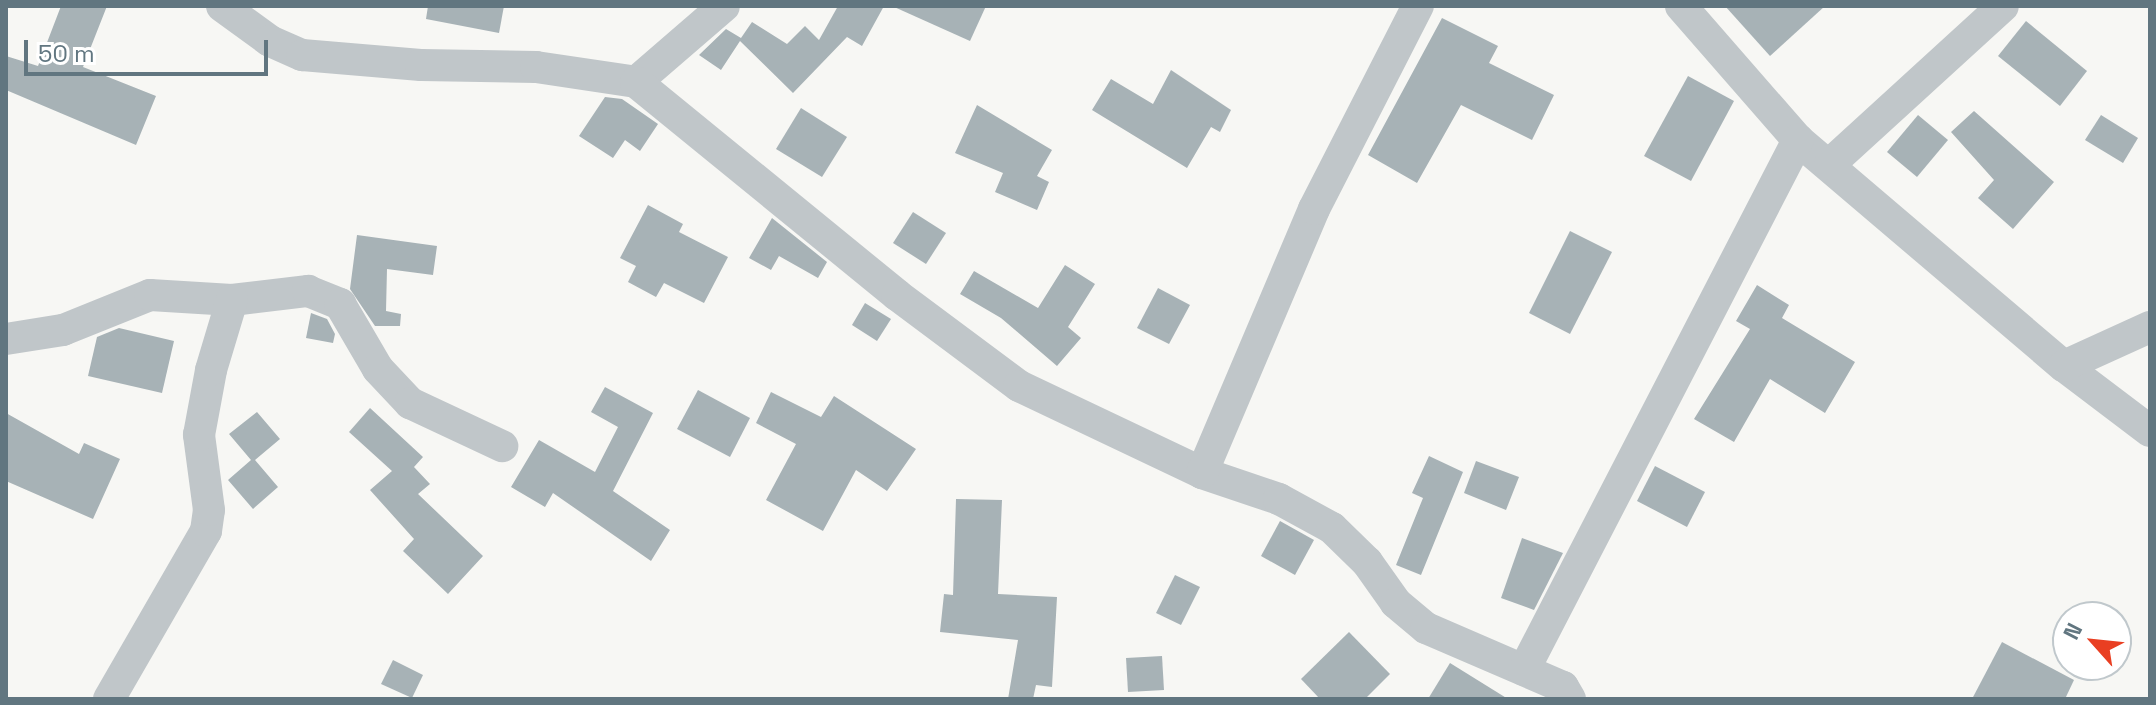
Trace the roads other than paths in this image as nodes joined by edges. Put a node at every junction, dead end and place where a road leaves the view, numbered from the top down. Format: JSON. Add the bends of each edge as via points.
{"nodes":[{"id":1,"x":222,"y":6,"type":"edge"},
{"id":2,"x":724,"y":6,"type":"edge"},
{"id":3,"x":1418,"y":6,"type":"edge"},
{"id":4,"x":1681,"y":6,"type":"edge"},
{"id":5,"x":2003,"y":6,"type":"edge"},
{"id":6,"x":636,"y":82,"type":"junction"},
{"id":7,"x":1798,"y":140,"type":"junction"},
{"id":8,"x":1830,"y":164,"type":"junction"},
{"id":9,"x":232,"y":300,"type":"junction"},
{"id":10,"x":2150,"y":327,"type":"edge"},
{"id":11,"x":6,"y":339,"type":"edge"},
{"id":12,"x":2064,"y":366,"type":"junction"},
{"id":13,"x":2150,"y":431,"type":"edge"},
{"id":14,"x":502,"y":446,"type":"dead end"},
{"id":15,"x":1202,"y":473,"type":"junction"},
{"id":16,"x":1524,"y":670,"type":"junction"},
{"id":17,"x":109,"y":699,"type":"edge"},
{"id":18,"x":1570,"y":699,"type":"edge"}],
"edges":[{"from":1,"to":6,"type":"street","via":[[270,41],[302,55],[536,67]]},
{"from":2,"to":6,"type":"street"},
{"from":3,"to":15,"type":"street","via":[[1314,209]]},
{"from":4,"to":7,"type":"street"},
{"from":5,"to":8,"type":"street"},
{"from":6,"to":15,"type":"street","via":[[897,295],[1019,386]]},
{"from":7,"to":8,"type":"street"},
{"from":7,"to":16,"type":"street"},
{"from":8,"to":12,"type":"street"},
{"from":9,"to":11,"type":"street","via":[[150,295],[63,330]]},
{"from":9,"to":14,"type":"street","via":[[308,291],[340,304],[394,389],[410,403]]},
{"from":9,"to":17,"type":"street","via":[[199,435],[209,510],[206,531]]},
{"from":10,"to":12,"type":"street"},
{"from":12,"to":13,"type":"street"},
{"from":15,"to":16,"type":"street","via":[[1279,499],[1332,528],[1367,562],[1396,603],[1426,628]]},
{"from":16,"to":18,"type":"street","via":[[1563,687]]}]}
